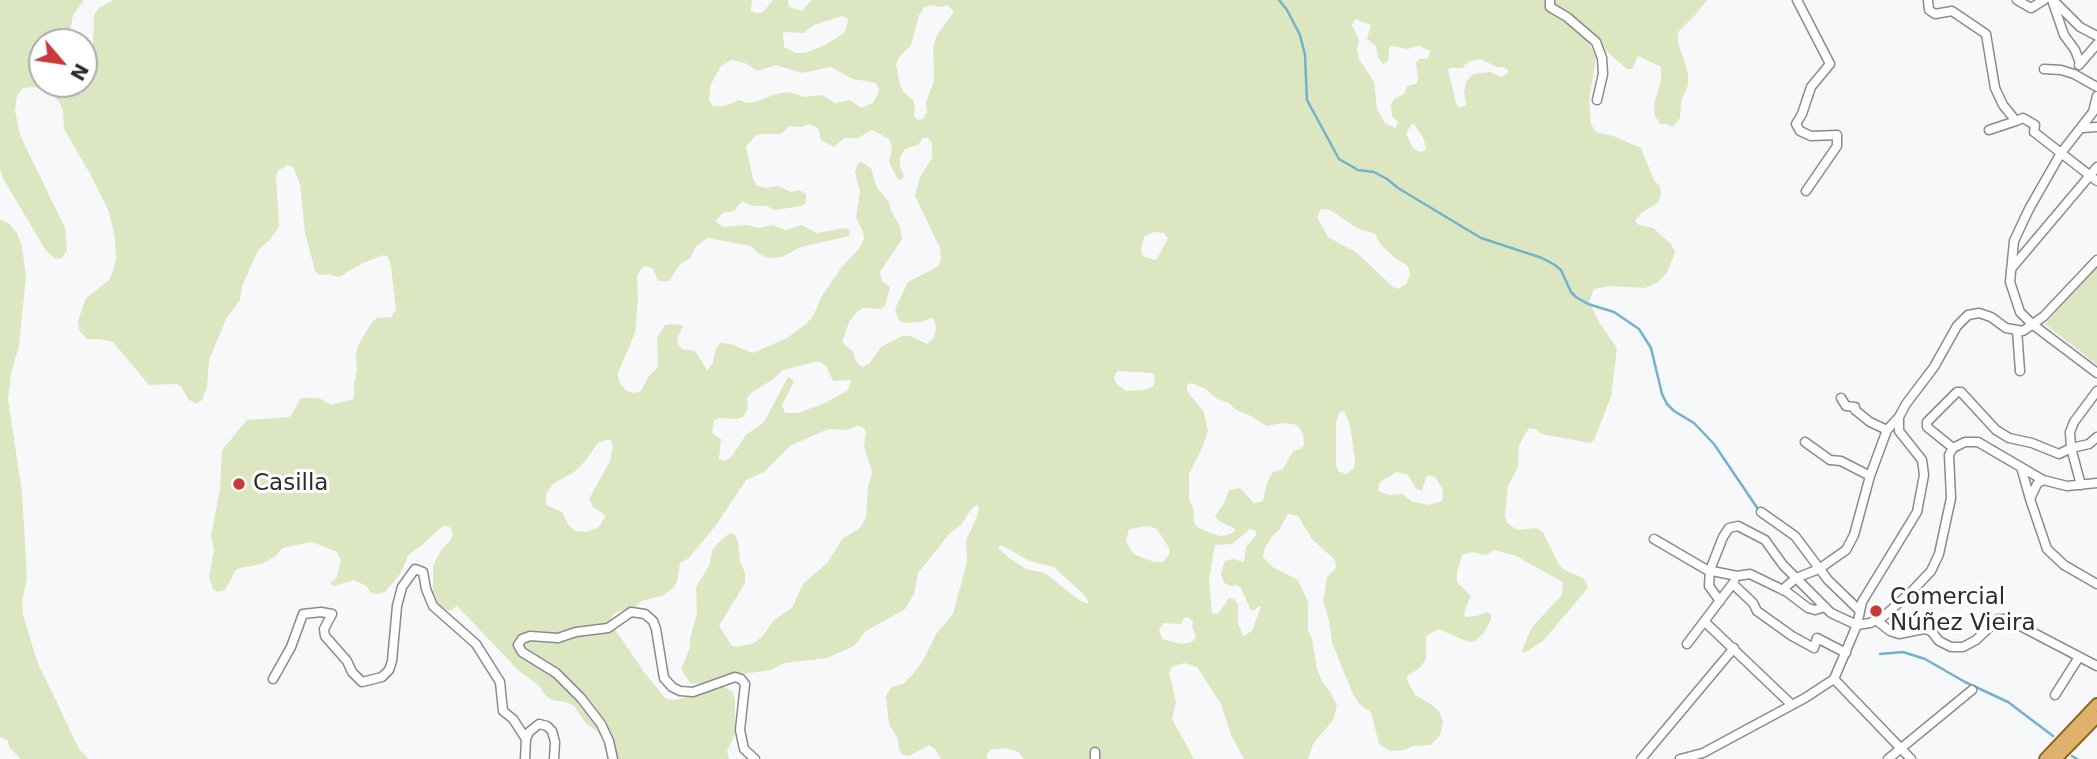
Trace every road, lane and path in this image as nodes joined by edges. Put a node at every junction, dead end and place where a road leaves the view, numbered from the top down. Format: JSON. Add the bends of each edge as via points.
{"nodes":[{"id":1,"x":1550,"y":0,"type":"edge"},
{"id":2,"x":1797,"y":0,"type":"edge"},
{"id":3,"x":1928,"y":0,"type":"edge"},
{"id":4,"x":2017,"y":0,"type":"edge"},
{"id":5,"x":2044,"y":0,"type":"edge"},
{"id":6,"x":2052,"y":0,"type":"edge"},
{"id":7,"x":2097,"y":36,"type":"edge"},
{"id":8,"x":2097,"y":44,"type":"edge"},
{"id":9,"x":2080,"y":63,"type":"junction"},
{"id":10,"x":2044,"y":69,"type":"dead end"},
{"id":11,"x":2074,"y":74,"type":"junction"},
{"id":12,"x":2097,"y":87,"type":"edge"},
{"id":13,"x":2097,"y":96,"type":"edge"},
{"id":14,"x":1597,"y":100,"type":"dead end"},
{"id":15,"x":2016,"y":121,"type":"junction"},
{"id":16,"x":2097,"y":127,"type":"edge"},
{"id":17,"x":2082,"y":128,"type":"junction"},
{"id":18,"x":1989,"y":130,"type":"dead end"},
{"id":19,"x":2061,"y":153,"type":"junction"},
{"id":20,"x":2097,"y":167,"type":"edge"},
{"id":21,"x":2094,"y":179,"type":"edge"},
{"id":22,"x":1806,"y":191,"type":"dead end"},
{"id":23,"x":2097,"y":260,"type":"edge"},
{"id":24,"x":2011,"y":269,"type":"junction"},
{"id":25,"x":2032,"y":324,"type":"junction"},
{"id":26,"x":2017,"y":330,"type":"junction"},
{"id":27,"x":2020,"y":371,"type":"dead end"},
{"id":28,"x":2097,"y":373,"type":"edge"},
{"id":29,"x":2097,"y":391,"type":"edge"},
{"id":30,"x":1841,"y":398,"type":"dead end"},
{"id":31,"x":1899,"y":417,"type":"junction"},
{"id":32,"x":1887,"y":430,"type":"junction"},
{"id":33,"x":2097,"y":437,"type":"edge"},
{"id":34,"x":1805,"y":442,"type":"dead end"},
{"id":35,"x":1953,"y":448,"type":"junction"},
{"id":36,"x":2071,"y":448,"type":"junction"},
{"id":37,"x":2021,"y":467,"type":"junction"},
{"id":38,"x":1870,"y":476,"type":"junction"},
{"id":39,"x":2043,"y":480,"type":"junction"},
{"id":40,"x":2097,"y":483,"type":"edge"},
{"id":41,"x":2081,"y":485,"type":"junction"},
{"id":42,"x":2030,"y":499,"type":"junction"},
{"id":43,"x":1761,"y":512,"type":"dead end"},
{"id":44,"x":1654,"y":539,"type":"dead end"},
{"id":45,"x":1819,"y":569,"type":"junction"},
{"id":46,"x":1710,"y":570,"type":"junction"},
{"id":47,"x":1796,"y":578,"type":"junction"},
{"id":48,"x":1735,"y":580,"type":"junction"},
{"id":49,"x":2097,"y":584,"type":"edge"},
{"id":50,"x":1782,"y":590,"type":"junction"},
{"id":51,"x":1720,"y":601,"type":"junction"},
{"id":52,"x":1825,"y":607,"type":"junction"},
{"id":53,"x":1859,"y":610,"type":"junction"},
{"id":54,"x":1876,"y":620,"type":"junction"},
{"id":55,"x":1704,"y":622,"type":"junction"},
{"id":56,"x":1857,"y":625,"type":"junction"},
{"id":57,"x":1687,"y":644,"type":"dead end"},
{"id":58,"x":1734,"y":648,"type":"junction"},
{"id":59,"x":1846,"y":653,"type":"junction"},
{"id":60,"x":2079,"y":657,"type":"junction"},
{"id":61,"x":2097,"y":666,"type":"edge"},
{"id":62,"x":273,"y":679,"type":"dead end"},
{"id":63,"x":1834,"y":679,"type":"junction"},
{"id":64,"x":1972,"y":691,"type":"dead end"},
{"id":65,"x":2054,"y":695,"type":"dead end"},
{"id":66,"x":1792,"y":705,"type":"junction"},
{"id":67,"x":2097,"y":705,"type":"edge"},
{"id":68,"x":2097,"y":717,"type":"edge"},
{"id":69,"x":526,"y":739,"type":"junction"},
{"id":70,"x":1901,"y":748,"type":"junction"},
{"id":71,"x":525,"y":759,"type":"edge"},
{"id":72,"x":554,"y":759,"type":"edge"},
{"id":73,"x":613,"y":759,"type":"edge"},
{"id":74,"x":755,"y":759,"type":"edge"},
{"id":75,"x":1641,"y":759,"type":"edge"},
{"id":76,"x":1680,"y":759,"type":"edge"},
{"id":77,"x":1888,"y":759,"type":"edge"},
{"id":78,"x":1911,"y":759,"type":"edge"},
{"id":79,"x":2045,"y":759,"type":"edge"},
{"id":80,"x":2056,"y":759,"type":"edge"}],
"edges":[{"from":1,"to":14,"type":"street","via":[[1550,7],[1596,42],[1603,74]]},
{"from":2,"to":22,"type":"street","via":[[1830,64],[1811,87],[1796,124],[1811,136],[1837,135],[1837,146]]},
{"from":3,"to":15,"type":"street","via":[[1928,10],[1935,14],[1952,11],[1986,34],[1995,88]]},
{"from":4,"to":5,"type":"street","via":[[2031,8]]},
{"from":6,"to":7,"type":"street","via":[[2080,27]]},
{"from":6,"to":9,"type":"street"},
{"from":8,"to":9,"type":"street"},
{"from":9,"to":11,"type":"street"},
{"from":10,"to":11,"type":"street"},
{"from":11,"to":12,"type":"street"},
{"from":13,"to":17,"type":"street"},
{"from":15,"to":18,"type":"street"},
{"from":15,"to":19,"type":"street","via":[[2023,118],[2035,125],[2034,132]]},
{"from":16,"to":17,"type":"street"},
{"from":17,"to":19,"type":"street"},
{"from":19,"to":21,"type":"street"},
{"from":19,"to":24,"type":"street","via":[[2014,241]]},
{"from":20,"to":21,"type":"street"},
{"from":21,"to":24,"type":"street"},
{"from":23,"to":25,"type":"street"},
{"from":24,"to":25,"type":"street","via":[[2010,282],[2020,312]]},
{"from":25,"to":26,"type":"street"},
{"from":25,"to":28,"type":"street"},
{"from":26,"to":27,"type":"street"},
{"from":26,"to":31,"type":"street","via":[[1979,313],[1968,315],[1956,326]]},
{"from":29,"to":36,"type":"street","via":[[2074,422]]},
{"from":30,"to":32,"type":"street"},
{"from":31,"to":32,"type":"street"},
{"from":31,"to":53,"type":"street","via":[[1899,431],[1922,460],[1917,512]]},
{"from":32,"to":38,"type":"street"},
{"from":33,"to":36,"type":"street"},
{"from":34,"to":38,"type":"street","via":[[1830,460]]},
{"from":35,"to":36,"type":"street","via":[[1930,431],[1927,422],[1961,392],[2009,438],[2059,454]]},
{"from":35,"to":37,"type":"street","via":[[1965,442],[1978,443]]},
{"from":35,"to":54,"type":"street","via":[[1949,455],[1951,498],[1931,571]]},
{"from":36,"to":41,"type":"street"},
{"from":37,"to":39,"type":"street"},
{"from":37,"to":42,"type":"street"},
{"from":38,"to":45,"type":"street","via":[[1846,550]]},
{"from":39,"to":41,"type":"street"},
{"from":39,"to":42,"type":"street"},
{"from":40,"to":41,"type":"street"},
{"from":42,"to":49,"type":"street","via":[[2047,549]]},
{"from":43,"to":45,"type":"street","via":[[1795,536]]},
{"from":44,"to":46,"type":"street"},
{"from":45,"to":47,"type":"street"},
{"from":45,"to":53,"type":"street"},
{"from":46,"to":47,"type":"street","via":[[1723,537],[1729,528],[1738,526],[1765,540]]},
{"from":46,"to":48,"type":"street"},
{"from":46,"to":51,"type":"street","via":[[1709,586]]},
{"from":47,"to":50,"type":"street"},
{"from":47,"to":52,"type":"street"},
{"from":48,"to":50,"type":"street","via":[[1750,574]]},
{"from":48,"to":51,"type":"street"},
{"from":48,"to":59,"type":"street","via":[[1757,611],[1792,636],[1814,648],[1817,638]]},
{"from":50,"to":52,"type":"street","via":[[1808,608]]},
{"from":51,"to":55,"type":"street"},
{"from":52,"to":56,"type":"street"},
{"from":53,"to":56,"type":"street"},
{"from":54,"to":56,"type":"street"},
{"from":54,"to":60,"type":"street","via":[[1899,634],[1924,629],[1939,642],[1963,647],[1997,619],[2007,619]]},
{"from":55,"to":57,"type":"street"},
{"from":55,"to":58,"type":"street"},
{"from":56,"to":59,"type":"street"},
{"from":58,"to":66,"type":"street"},
{"from":58,"to":75,"type":"street"},
{"from":59,"to":63,"type":"street"},
{"from":60,"to":61,"type":"street"},
{"from":60,"to":65,"type":"street"},
{"from":62,"to":69,"type":"street","via":[[303,614],[321,612],[332,614],[325,636],[352,672],[362,682],[382,677],[393,661],[402,587],[415,569],[423,572],[433,606],[476,643],[500,682],[503,711]]},
{"from":63,"to":66,"type":"street"},
{"from":63,"to":70,"type":"street"},
{"from":64,"to":70,"type":"street"},
{"from":66,"to":76,"type":"street","via":[[1703,753]]},
{"from":67,"to":79,"type":"main road"},
{"from":68,"to":80,"type":"main road"},
{"from":69,"to":71,"type":"street"},
{"from":69,"to":72,"type":"street","via":[[539,723],[547,726],[555,742]]},
{"from":70,"to":77,"type":"street"},
{"from":70,"to":78,"type":"street"},
{"from":73,"to":74,"type":"street","via":[[601,724],[556,673],[522,652],[518,645],[522,639],[558,638],[608,628],[631,612],[645,614],[656,629],[664,678],[672,687],[693,692],[735,677],[745,684],[740,730],[744,749]]}]}
